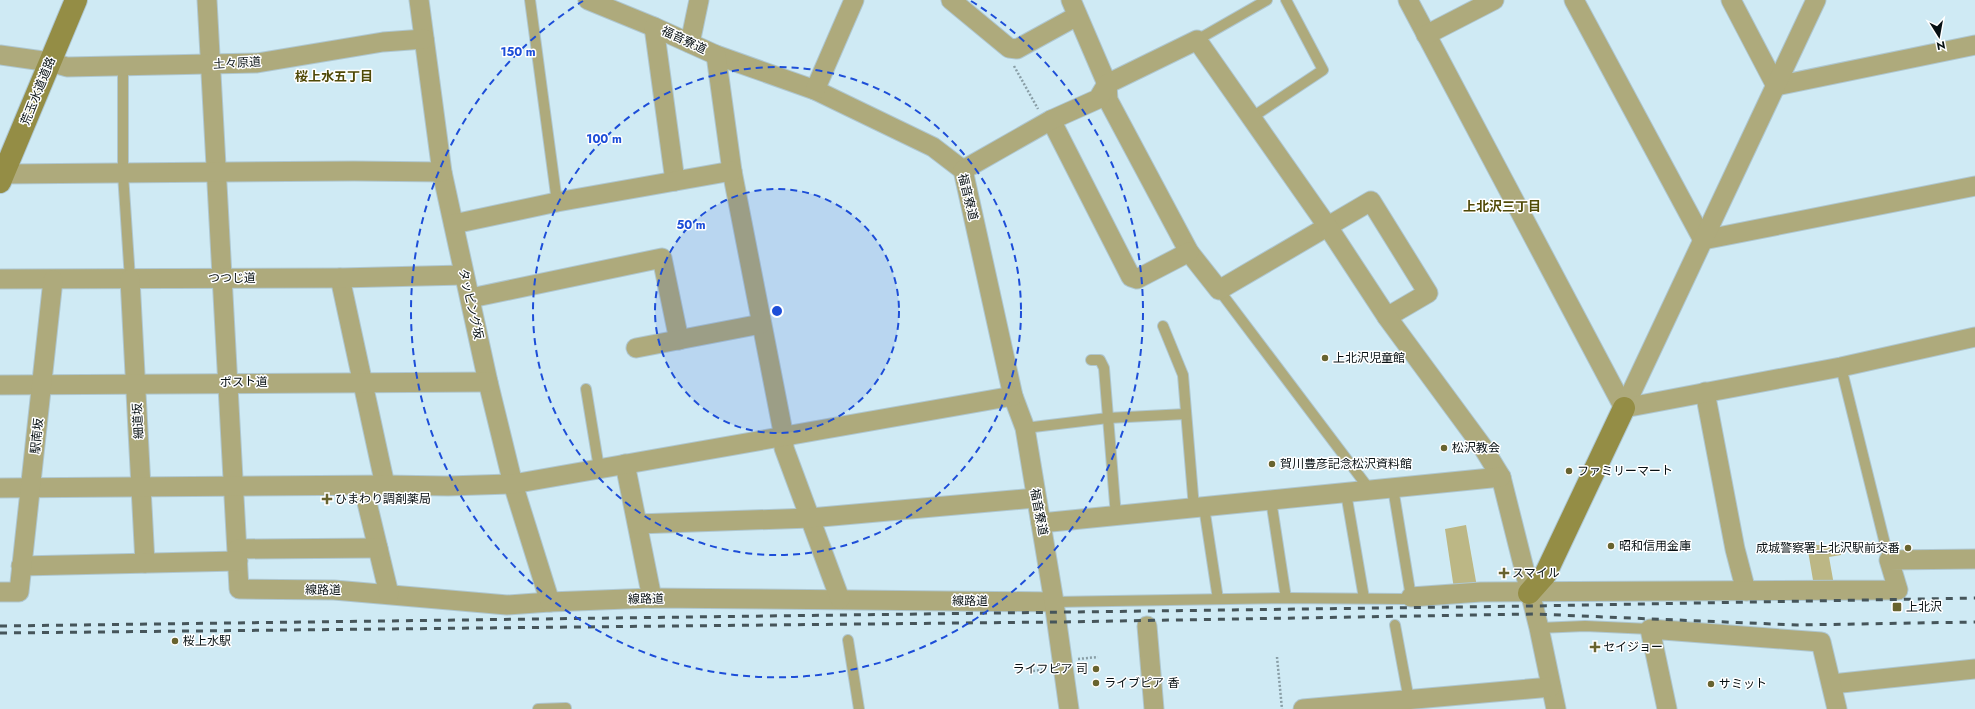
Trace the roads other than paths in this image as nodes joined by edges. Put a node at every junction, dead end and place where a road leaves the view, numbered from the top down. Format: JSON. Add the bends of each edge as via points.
{"nodes":[{"id":1,"x":76,"y":0,"type":"edge"},
{"id":2,"x":207,"y":0,"type":"edge"},
{"id":3,"x":419,"y":0,"type":"edge"},
{"id":4,"x":530,"y":0,"type":"edge"},
{"id":5,"x":588,"y":0,"type":"edge"},
{"id":6,"x":699,"y":0,"type":"edge"},
{"id":7,"x":854,"y":0,"type":"edge"},
{"id":8,"x":1267,"y":0,"type":"edge"},
{"id":9,"x":1286,"y":0,"type":"edge"},
{"id":10,"x":1408,"y":0,"type":"edge"},
{"id":11,"x":1494,"y":0,"type":"edge"},
{"id":12,"x":1574,"y":0,"type":"edge"},
{"id":13,"x":1731,"y":0,"type":"edge"},
{"id":14,"x":1816,"y":0,"type":"edge"},
{"id":15,"x":958,"y":2,"type":"edge"},
{"id":16,"x":1074,"y":8,"type":"edge"},
{"id":17,"x":654,"y":27,"type":"junction"},
{"id":18,"x":1426,"y":34,"type":"junction"},
{"id":19,"x":424,"y":39,"type":"junction"},
{"id":20,"x":1197,"y":40,"type":"junction"},
{"id":21,"x":690,"y":43,"type":"junction"},
{"id":22,"x":1975,"y":45,"type":"edge"},
{"id":23,"x":0,"y":55,"type":"edge"},
{"id":24,"x":716,"y":55,"type":"junction"},
{"id":25,"x":50,"y":62,"type":"junction"},
{"id":26,"x":210,"y":64,"type":"junction"},
{"id":27,"x":123,"y":65,"type":"junction"},
{"id":28,"x":1107,"y":84,"type":"junction"},
{"id":29,"x":1776,"y":86,"type":"junction"},
{"id":30,"x":814,"y":90,"type":"junction"},
{"id":31,"x":1251,"y":118,"type":"junction"},
{"id":32,"x":1049,"y":122,"type":"junction"},
{"id":33,"x":962,"y":170,"type":"junction"},
{"id":34,"x":732,"y":171,"type":"junction"},
{"id":35,"x":442,"y":172,"type":"junction"},
{"id":36,"x":123,"y":174,"type":"junction"},
{"id":37,"x":216,"y":174,"type":"junction"},
{"id":38,"x":1,"y":177,"type":"edge"},
{"id":39,"x":675,"y":181,"type":"junction"},
{"id":40,"x":1975,"y":186,"type":"edge"},
{"id":41,"x":557,"y":202,"type":"junction"},
{"id":42,"x":454,"y":224,"type":"junction"},
{"id":43,"x":1328,"y":227,"type":"junction"},
{"id":44,"x":1703,"y":240,"type":"junction"},
{"id":45,"x":1189,"y":252,"type":"junction"},
{"id":46,"x":464,"y":275,"type":"junction"},
{"id":47,"x":222,"y":278,"type":"junction"},
{"id":48,"x":340,"y":278,"type":"junction"},
{"id":49,"x":0,"y":279,"type":"edge"},
{"id":50,"x":130,"y":279,"type":"junction"},
{"id":51,"x":53,"y":280,"type":"junction"},
{"id":52,"x":1219,"y":290,"type":"junction"},
{"id":53,"x":471,"y":298,"type":"junction"},
{"id":54,"x":1387,"y":317,"type":"junction"},
{"id":55,"x":761,"y":324,"type":"junction"},
{"id":56,"x":1163,"y":326,"type":"dead end"},
{"id":57,"x":1975,"y":337,"type":"edge"},
{"id":58,"x":679,"y":340,"type":"junction"},
{"id":59,"x":636,"y":348,"type":"dead end"},
{"id":60,"x":1091,"y":360,"type":"dead end"},
{"id":61,"x":1841,"y":367,"type":"junction"},
{"id":62,"x":361,"y":381,"type":"junction"},
{"id":63,"x":228,"y":382,"type":"junction"},
{"id":64,"x":488,"y":382,"type":"junction"},
{"id":65,"x":136,"y":383,"type":"junction"},
{"id":66,"x":0,"y":384,"type":"edge"},
{"id":67,"x":42,"y":385,"type":"junction"},
{"id":68,"x":586,"y":389,"type":"dead end"},
{"id":69,"x":1705,"y":392,"type":"junction"},
{"id":70,"x":1013,"y":396,"type":"junction"},
{"id":71,"x":1624,"y":408,"type":"junction"},
{"id":72,"x":1186,"y":414,"type":"junction"},
{"id":73,"x":1108,"y":418,"type":"junction"},
{"id":74,"x":1025,"y":428,"type":"junction"},
{"id":75,"x":784,"y":437,"type":"junction"},
{"id":76,"x":625,"y":464,"type":"junction"},
{"id":77,"x":599,"y":468,"type":"junction"},
{"id":78,"x":1501,"y":477,"type":"junction"},
{"id":79,"x":513,"y":484,"type":"junction"},
{"id":80,"x":385,"y":485,"type":"junction"},
{"id":81,"x":232,"y":486,"type":"junction"},
{"id":82,"x":363,"y":486,"type":"junction"},
{"id":83,"x":0,"y":488,"type":"edge"},
{"id":84,"x":31,"y":488,"type":"junction"},
{"id":85,"x":142,"y":488,"type":"junction"},
{"id":86,"x":1393,"y":488,"type":"junction"},
{"id":87,"x":1370,"y":490,"type":"junction"},
{"id":88,"x":1346,"y":493,"type":"junction"},
{"id":89,"x":1035,"y":498,"type":"junction"},
{"id":90,"x":1271,"y":500,"type":"junction"},
{"id":91,"x":1199,"y":508,"type":"junction"},
{"id":92,"x":1116,"y":516,"type":"junction"},
{"id":93,"x":810,"y":518,"type":"junction"},
{"id":94,"x":1041,"y":523,"type":"junction"},
{"id":95,"x":638,"y":524,"type":"junction"},
{"id":96,"x":378,"y":548,"type":"junction"},
{"id":97,"x":238,"y":555,"type":"junction"},
{"id":98,"x":1975,"y":559,"type":"edge"},
{"id":99,"x":1890,"y":560,"type":"junction"},
{"id":100,"x":145,"y":563,"type":"junction"},
{"id":101,"x":21,"y":566,"type":"junction"},
{"id":102,"x":1746,"y":591,"type":"junction"},
{"id":103,"x":0,"y":592,"type":"edge"},
{"id":104,"x":1529,"y":593,"type":"junction"},
{"id":105,"x":389,"y":594,"type":"junction"},
{"id":106,"x":1411,"y":597,"type":"junction"},
{"id":107,"x":652,"y":598,"type":"junction"},
{"id":108,"x":1286,"y":598,"type":"junction"},
{"id":109,"x":1364,"y":598,"type":"junction"},
{"id":110,"x":840,"y":599,"type":"junction"},
{"id":111,"x":1218,"y":599,"type":"junction"},
{"id":112,"x":550,"y":602,"type":"junction"},
{"id":113,"x":1054,"y":602,"type":"junction"},
{"id":114,"x":1395,"y":625,"type":"dead end"},
{"id":115,"x":1147,"y":626,"type":"dead end"},
{"id":116,"x":1538,"y":628,"type":"junction"},
{"id":117,"x":1650,"y":629,"type":"junction"},
{"id":118,"x":848,"y":640,"type":"dead end"},
{"id":119,"x":1975,"y":670,"type":"edge"},
{"id":120,"x":1832,"y":684,"type":"junction"},
{"id":121,"x":1551,"y":687,"type":"junction"},
{"id":122,"x":1410,"y":705,"type":"edge"},
{"id":123,"x":566,"y":708,"type":"edge"},
{"id":124,"x":538,"y":709,"type":"edge"},
{"id":125,"x":859,"y":709,"type":"edge"},
{"id":126,"x":1069,"y":709,"type":"edge"},
{"id":127,"x":1154,"y":709,"type":"edge"},
{"id":128,"x":1303,"y":709,"type":"edge"},
{"id":129,"x":1556,"y":709,"type":"edge"},
{"id":130,"x":1667,"y":709,"type":"edge"},
{"id":131,"x":1838,"y":709,"type":"edge"}],
"edges":[{"from":1,"to":25,"type":"street","name":"荒玉水道道路"},
{"from":2,"to":26,"type":"street"},
{"from":3,"to":19,"type":"street","name":"タッピング坂"},
{"from":4,"to":41,"type":"lane"},
{"from":5,"to":17,"type":"street","name":"福音寮道"},
{"from":6,"to":21,"type":"street"},
{"from":7,"to":30,"type":"street"},
{"from":8,"to":20,"type":"lane"},
{"from":9,"to":31,"type":"lane","via":[[1322,70]]},
{"from":10,"to":18,"type":"street"},
{"from":11,"to":18,"type":"street"},
{"from":12,"to":44,"type":"street"},
{"from":13,"to":29,"type":"street"},
{"from":14,"to":29,"type":"street"},
{"from":15,"to":16,"type":"street","via":[[1009,48],[1017,49]]},
{"from":16,"to":28,"type":"street"},
{"from":17,"to":21,"type":"street","name":"福音寮道"},
{"from":17,"to":39,"type":"street"},
{"from":18,"to":71,"type":"street"},
{"from":19,"to":26,"type":"street","name":"土々原道","via":[[383,42],[257,63]]},
{"from":19,"to":35,"type":"street","name":"タッピング坂"},
{"from":20,"to":28,"type":"street"},
{"from":20,"to":31,"type":"street"},
{"from":21,"to":24,"type":"street","name":"福音寮道"},
{"from":22,"to":29,"type":"street"},
{"from":23,"to":25,"type":"street","name":"土々原道"},
{"from":24,"to":30,"type":"street","name":"福音寮道"},
{"from":24,"to":34,"type":"street"},
{"from":25,"to":27,"type":"street","name":"土々原道","via":[[67,67]]},
{"from":25,"to":38,"type":"street","name":"荒玉水道道路"},
{"from":26,"to":27,"type":"street","name":"土々原道"},
{"from":26,"to":37,"type":"street"},
{"from":27,"to":36,"type":"lane"},
{"from":28,"to":32,"type":"street","via":[[1098,99]]},
{"from":28,"to":45,"type":"street","via":[[1108,100]]},
{"from":29,"to":44,"type":"street"},
{"from":30,"to":33,"type":"street","name":"福音寮道","via":[[933,147]]},
{"from":31,"to":43,"type":"street"},
{"from":32,"to":33,"type":"street"},
{"from":32,"to":45,"type":"street","via":[[1131,277],[1137,279]]},
{"from":33,"to":70,"type":"street","name":"福音寮道"},
{"from":34,"to":39,"type":"street"},
{"from":34,"to":55,"type":"street"},
{"from":35,"to":37,"type":"street"},
{"from":35,"to":42,"type":"street","name":"タッピング坂"},
{"from":36,"to":37,"type":"street"},
{"from":36,"to":38,"type":"street"},
{"from":36,"to":50,"type":"lane"},
{"from":37,"to":47,"type":"street"},
{"from":39,"to":41,"type":"street"},
{"from":40,"to":44,"type":"street"},
{"from":41,"to":42,"type":"street"},
{"from":42,"to":46,"type":"street","name":"タッピング坂"},
{"from":43,"to":52,"type":"street"},
{"from":43,"to":54,"type":"street"},
{"from":43,"to":54,"type":"street","via":[[1371,201],[1428,293]]},
{"from":44,"to":71,"type":"street"},
{"from":45,"to":52,"type":"street"},
{"from":46,"to":48,"type":"street","name":"つつじ道"},
{"from":46,"to":53,"type":"street","name":"タッピング坂"},
{"from":47,"to":48,"type":"street","name":"つつじ道"},
{"from":47,"to":50,"type":"street","name":"つつじ道"},
{"from":47,"to":63,"type":"street"},
{"from":48,"to":62,"type":"street"},
{"from":49,"to":51,"type":"street","name":"つつじ道"},
{"from":50,"to":51,"type":"street","name":"つつじ道"},
{"from":50,"to":65,"type":"street","name":"細道坂"},
{"from":51,"to":67,"type":"street","name":"駅南坂"},
{"from":52,"to":87,"type":"lane"},
{"from":53,"to":58,"type":"street","via":[[662,258]]},
{"from":53,"to":64,"type":"street","name":"タッピング坂"},
{"from":54,"to":78,"type":"street","via":[[1482,446]]},
{"from":55,"to":58,"type":"street"},
{"from":55,"to":75,"type":"street"},
{"from":56,"to":72,"type":"lane","via":[[1183,375]]},
{"from":57,"to":61,"type":"street"},
{"from":58,"to":59,"type":"street"},
{"from":60,"to":73,"type":"lane","via":[[1100,360],[1104,368]]},
{"from":61,"to":69,"type":"street"},
{"from":61,"to":99,"type":"lane"},
{"from":62,"to":63,"type":"street","name":"ポスト道"},
{"from":62,"to":64,"type":"street","name":"ポスト道"},
{"from":62,"to":80,"type":"street"},
{"from":63,"to":65,"type":"street","name":"ポスト道"},
{"from":63,"to":81,"type":"street"},
{"from":64,"to":79,"type":"street","name":"タッピング坂"},
{"from":65,"to":67,"type":"street","name":"ポスト道"},
{"from":65,"to":85,"type":"street","name":"細道坂"},
{"from":66,"to":67,"type":"street","name":"ポスト道"},
{"from":67,"to":84,"type":"street","name":"駅南坂"},
{"from":68,"to":77,"type":"lane"},
{"from":69,"to":71,"type":"street"},
{"from":69,"to":102,"type":"street","via":[[1735,550]]},
{"from":70,"to":74,"type":"street","name":"福音寮道"},
{"from":70,"to":75,"type":"street"},
{"from":71,"to":104,"type":"street","via":[[1545,575]]},
{"from":72,"to":73,"type":"lane"},
{"from":72,"to":91,"type":"lane"},
{"from":73,"to":74,"type":"lane"},
{"from":73,"to":92,"type":"lane"},
{"from":74,"to":89,"type":"street","name":"福音寮道"},
{"from":75,"to":76,"type":"street"},
{"from":75,"to":93,"type":"street","via":[[784,448]]},
{"from":76,"to":77,"type":"street"},
{"from":76,"to":95,"type":"street"},
{"from":77,"to":79,"type":"street"},
{"from":78,"to":86,"type":"street"},
{"from":78,"to":104,"type":"street"},
{"from":79,"to":80,"type":"street"},
{"from":79,"to":112,"type":"street","name":"タッピング坂"},
{"from":80,"to":82,"type":"street"},
{"from":81,"to":82,"type":"street"},
{"from":81,"to":85,"type":"street"},
{"from":81,"to":97,"type":"street"},
{"from":82,"to":96,"type":"street"},
{"from":83,"to":84,"type":"street"},
{"from":84,"to":85,"type":"street"},
{"from":84,"to":101,"type":"street","name":"駅南坂"},
{"from":85,"to":100,"type":"street","name":"細道坂"},
{"from":86,"to":87,"type":"street"},
{"from":86,"to":106,"type":"lane"},
{"from":87,"to":88,"type":"street"},
{"from":88,"to":90,"type":"street"},
{"from":88,"to":109,"type":"lane"},
{"from":89,"to":93,"type":"street"},
{"from":89,"to":94,"type":"street","name":"福音寮道"},
{"from":90,"to":91,"type":"street"},
{"from":90,"to":108,"type":"lane"},
{"from":91,"to":92,"type":"street"},
{"from":91,"to":111,"type":"lane"},
{"from":92,"to":94,"type":"street"},
{"from":93,"to":95,"type":"street"},
{"from":93,"to":110,"type":"street"},
{"from":94,"to":113,"type":"street","name":"福音寮道"},
{"from":95,"to":107,"type":"street"},
{"from":96,"to":97,"type":"street"},
{"from":96,"to":105,"type":"street"},
{"from":97,"to":100,"type":"street"},
{"from":97,"to":105,"type":"street","name":"線路道","via":[[239,589],[334,590]]},
{"from":98,"to":99,"type":"street"},
{"from":99,"to":102,"type":"street","via":[[1898,590]]},
{"from":100,"to":101,"type":"street"},
{"from":101,"to":103,"type":"street","name":"駅南坂","via":[[19,592]]},
{"from":102,"to":104,"type":"street"},
{"from":104,"to":106,"type":"street","via":[[1481,592]]},
{"from":104,"to":116,"type":"street"},
{"from":105,"to":112,"type":"street","name":"線路道","via":[[506,605]]},
{"from":106,"to":109,"type":"lane"},
{"from":107,"to":110,"type":"street","name":"線路道"},
{"from":107,"to":112,"type":"street","name":"線路道"},
{"from":108,"to":109,"type":"lane"},
{"from":108,"to":111,"type":"lane"},
{"from":110,"to":113,"type":"street","name":"線路道"},
{"from":111,"to":113,"type":"lane"},
{"from":113,"to":126,"type":"street","name":"福音寮道"},
{"from":114,"to":122,"type":"lane"},
{"from":115,"to":127,"type":"street"},
{"from":116,"to":117,"type":"lane","via":[[1585,626]]},
{"from":116,"to":121,"type":"street"},
{"from":117,"to":120,"type":"street","via":[[1821,642]]},
{"from":117,"to":130,"type":"street"},
{"from":118,"to":125,"type":"lane"},
{"from":119,"to":120,"type":"street"},
{"from":120,"to":131,"type":"street"},
{"from":121,"to":122,"type":"street"},
{"from":121,"to":129,"type":"street"},
{"from":122,"to":128,"type":"street"},
{"from":123,"to":124,"type":"lane"}]}
